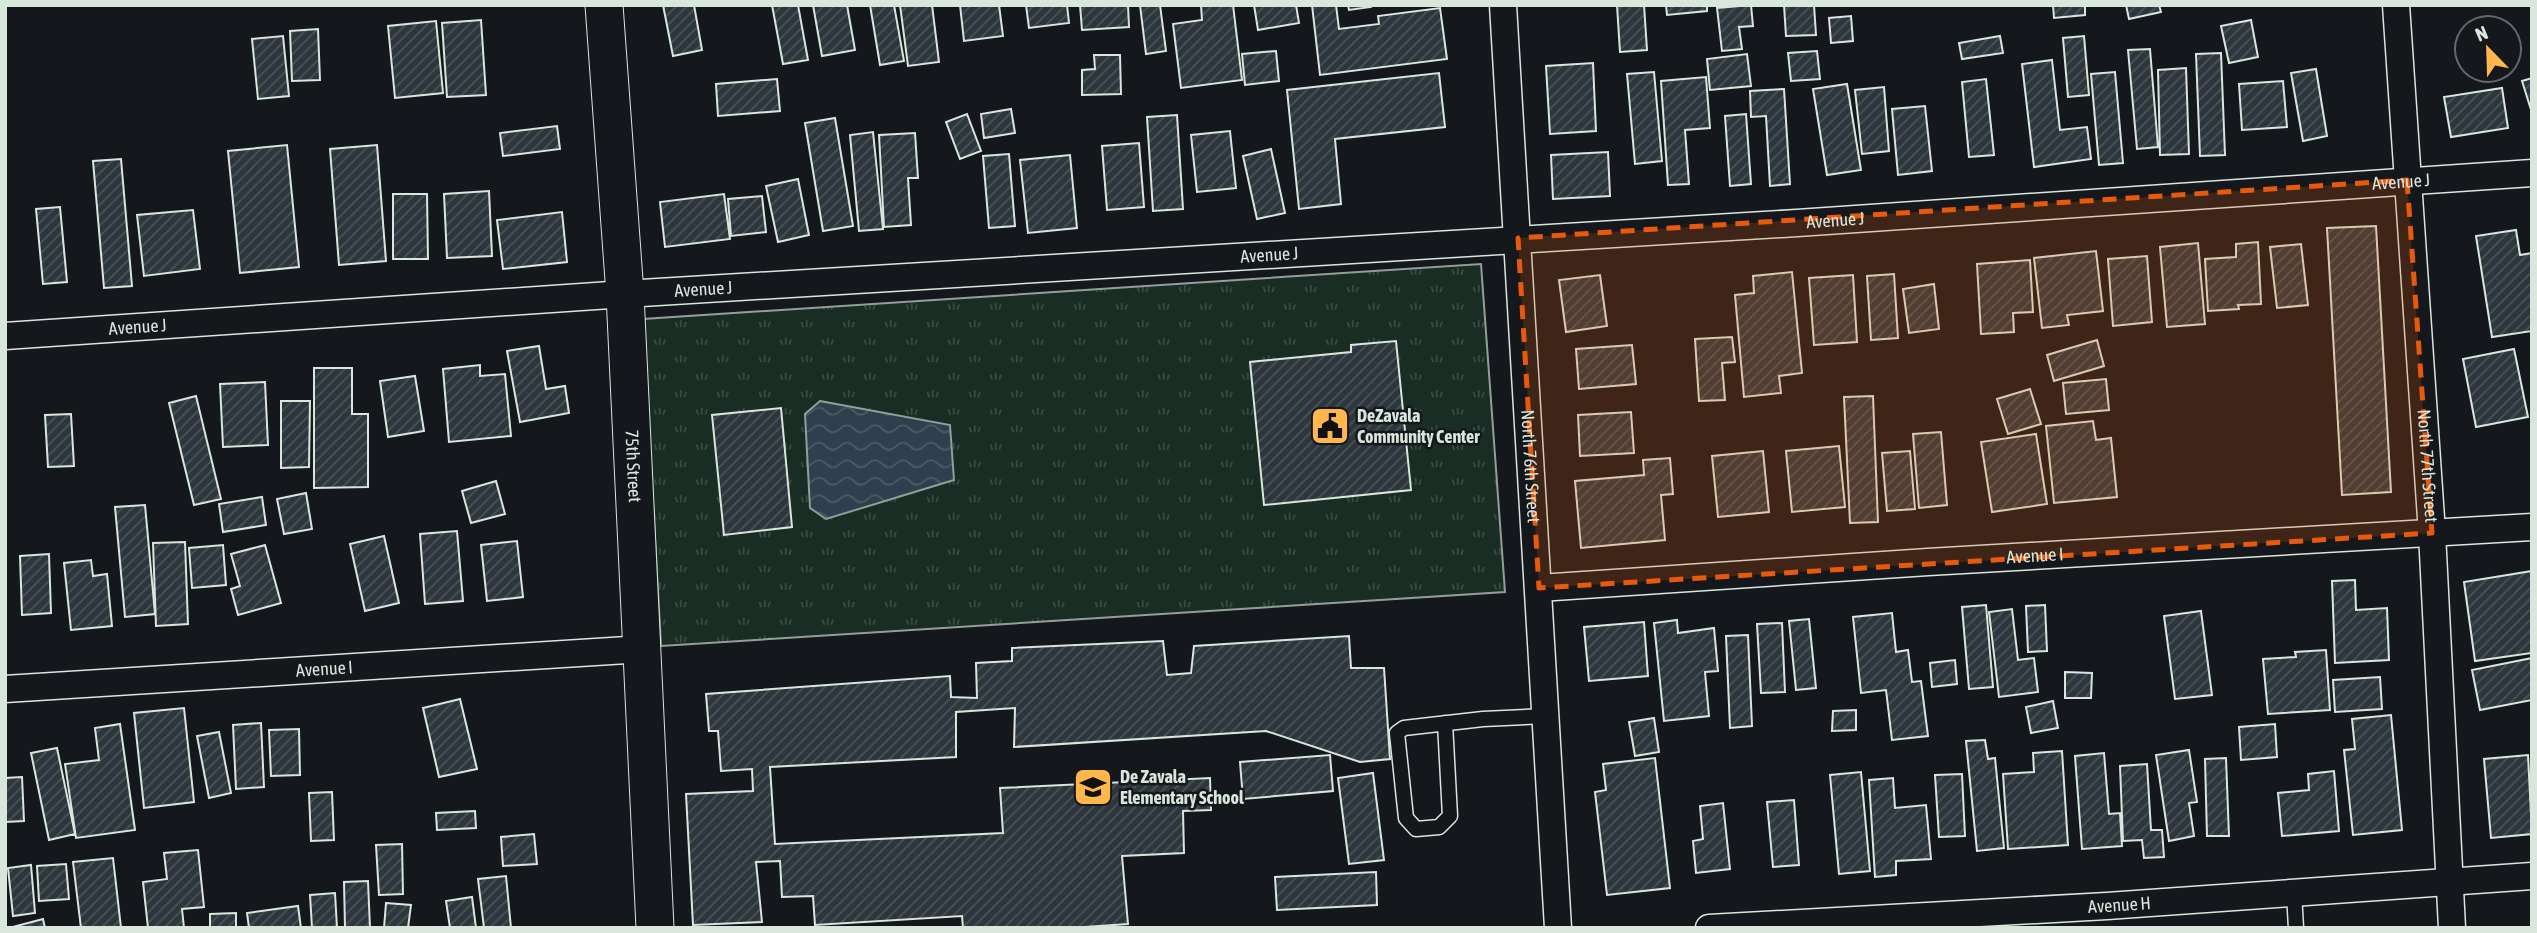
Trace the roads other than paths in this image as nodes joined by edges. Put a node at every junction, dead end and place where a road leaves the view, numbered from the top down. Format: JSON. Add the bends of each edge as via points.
{"nodes":[{"id":1,"x":604,"y":5,"type":"edge"},
{"id":2,"x":1503,"y":5,"type":"edge"},
{"id":3,"x":2396,"y":5,"type":"edge"},
{"id":4,"x":2532,"y":173,"type":"edge"},
{"id":5,"x":2407,"y":180,"type":"junction"},
{"id":6,"x":1518,"y":238,"type":"junction"},
{"id":7,"x":625,"y":294,"type":"junction"},
{"id":8,"x":5,"y":336,"type":"edge"},
{"id":9,"x":2532,"y":527,"type":"edge"},
{"id":10,"x":2432,"y":533,"type":"junction"},
{"id":11,"x":1539,"y":588,"type":"junction"},
{"id":12,"x":643,"y":649,"type":"junction"},
{"id":13,"x":5,"y":689,"type":"edge"},
{"id":14,"x":1546,"y":716,"type":"junction"},
{"id":15,"x":1445,"y":723,"type":"junction"},
{"id":16,"x":2532,"y":876,"type":"edge"},
{"id":17,"x":2449,"y":881,"type":"junction"},
{"id":18,"x":2294,"y":893,"type":"junction"},
{"id":19,"x":655,"y":928,"type":"edge"},
{"id":20,"x":1558,"y":928,"type":"edge"},
{"id":21,"x":1709,"y":928,"type":"edge"},
{"id":22,"x":2296,"y":928,"type":"edge"},
{"id":23,"x":2452,"y":928,"type":"edge"}],
"edges":[{"from":1,"to":7,"type":"main road","name":"75th Street"},
{"from":2,"to":6,"type":"street","name":"North 76th Street"},
{"from":3,"to":5,"type":"street","name":"North 77th Street"},
{"from":4,"to":5,"type":"street","name":"Avenue J"},
{"from":5,"to":6,"type":"street","name":"Avenue J"},
{"from":5,"to":10,"type":"street","name":"North 77th Street"},
{"from":6,"to":7,"type":"street","name":"Avenue J"},
{"from":6,"to":11,"type":"street","name":"North 76th Street"},
{"from":7,"to":8,"type":"street","name":"Avenue J"},
{"from":7,"to":12,"type":"main road","name":"75th Street"},
{"from":9,"to":10,"type":"street","name":"Avenue I"},
{"from":10,"to":11,"type":"street","name":"Avenue I"},
{"from":10,"to":17,"type":"street","name":"North 77th Street"},
{"from":11,"to":14,"type":"street","name":"North 76th Street"},
{"from":12,"to":13,"type":"street","name":"Avenue I"},
{"from":12,"to":19,"type":"main road","name":"75th Street"},
{"from":14,"to":15,"type":"lane"},
{"from":14,"to":20,"type":"street","name":"North 76th Street"},
{"from":15,"to":15,"type":"lane","via":[[1397,733],[1406,818],[1416,829],[1439,827],[1450,816]]},
{"from":16,"to":17,"type":"street","name":"Avenue H"},
{"from":17,"to":18,"type":"street","name":"Avenue H"},
{"from":17,"to":23,"type":"street","name":"North 77th Street"},
{"from":18,"to":21,"type":"street","name":"Avenue H"},
{"from":18,"to":22,"type":"lane"}]}
